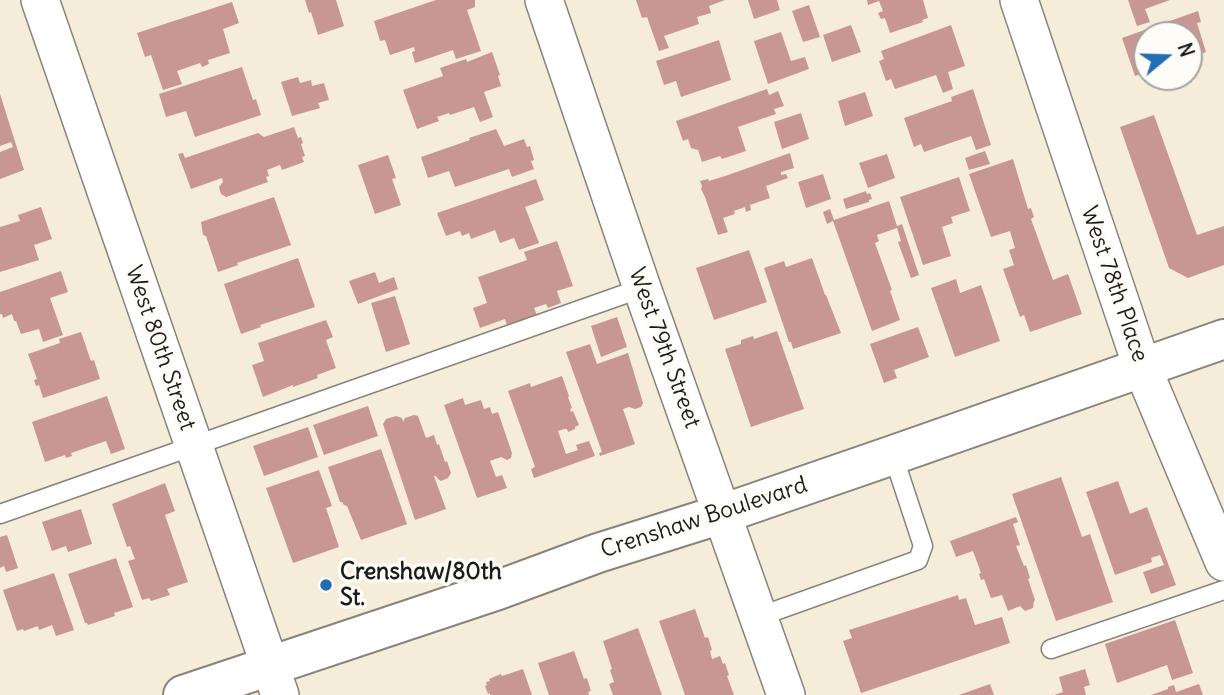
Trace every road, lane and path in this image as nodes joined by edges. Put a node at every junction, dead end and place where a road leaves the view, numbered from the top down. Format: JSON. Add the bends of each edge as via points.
{"nodes":[{"id":1,"x":40,"y":0,"type":"edge"},
{"id":2,"x":544,"y":0,"type":"edge"},
{"id":3,"x":1019,"y":0,"type":"edge"},
{"id":4,"x":642,"y":288,"type":"junction"},
{"id":5,"x":1224,"y":340,"type":"edge"},
{"id":6,"x":1142,"y":367,"type":"junction"},
{"id":7,"x":194,"y":447,"type":"junction"},
{"id":8,"x":893,"y":455,"type":"junction"},
{"id":9,"x":0,"y":514,"type":"edge"},
{"id":10,"x":722,"y":514,"type":"junction"},
{"id":11,"x":1224,"y":562,"type":"edge"},
{"id":12,"x":1224,"y":590,"type":"edge"},
{"id":13,"x":758,"y":617,"type":"junction"},
{"id":14,"x":1051,"y":649,"type":"dead end"},
{"id":15,"x":275,"y":680,"type":"edge"},
{"id":16,"x":183,"y":695,"type":"edge"},
{"id":17,"x":786,"y":695,"type":"edge"}],
"edges":[{"from":1,"to":7,"type":"street","name":"West 80th Street"},
{"from":2,"to":4,"type":"street","name":"West 79th Street"},
{"from":3,"to":6,"type":"street","name":"West 78th Place"},
{"from":4,"to":7,"type":"lane"},
{"from":4,"to":10,"type":"street","name":"West 79th Street"},
{"from":5,"to":6,"type":"main road","name":"Crenshaw Boulevard"},
{"from":6,"to":8,"type":"main road","name":"Crenshaw Boulevard"},
{"from":6,"to":11,"type":"street","name":"West 78th Place"},
{"from":7,"to":9,"type":"lane"},
{"from":7,"to":15,"type":"street","name":"West 80th Street"},
{"from":8,"to":10,"type":"main road","name":"Crenshaw Boulevard"},
{"from":8,"to":13,"type":"lane","via":[[923,546],[918,560]]},
{"from":10,"to":13,"type":"street","name":"West 79th Street"},
{"from":10,"to":15,"type":"main road","name":"Crenshaw Boulevard","via":[[486,594]]},
{"from":12,"to":14,"type":"lane"},
{"from":13,"to":17,"type":"street","name":"West 79th Street"},
{"from":15,"to":16,"type":"main road","name":"Crenshaw Boulevard"}]}
